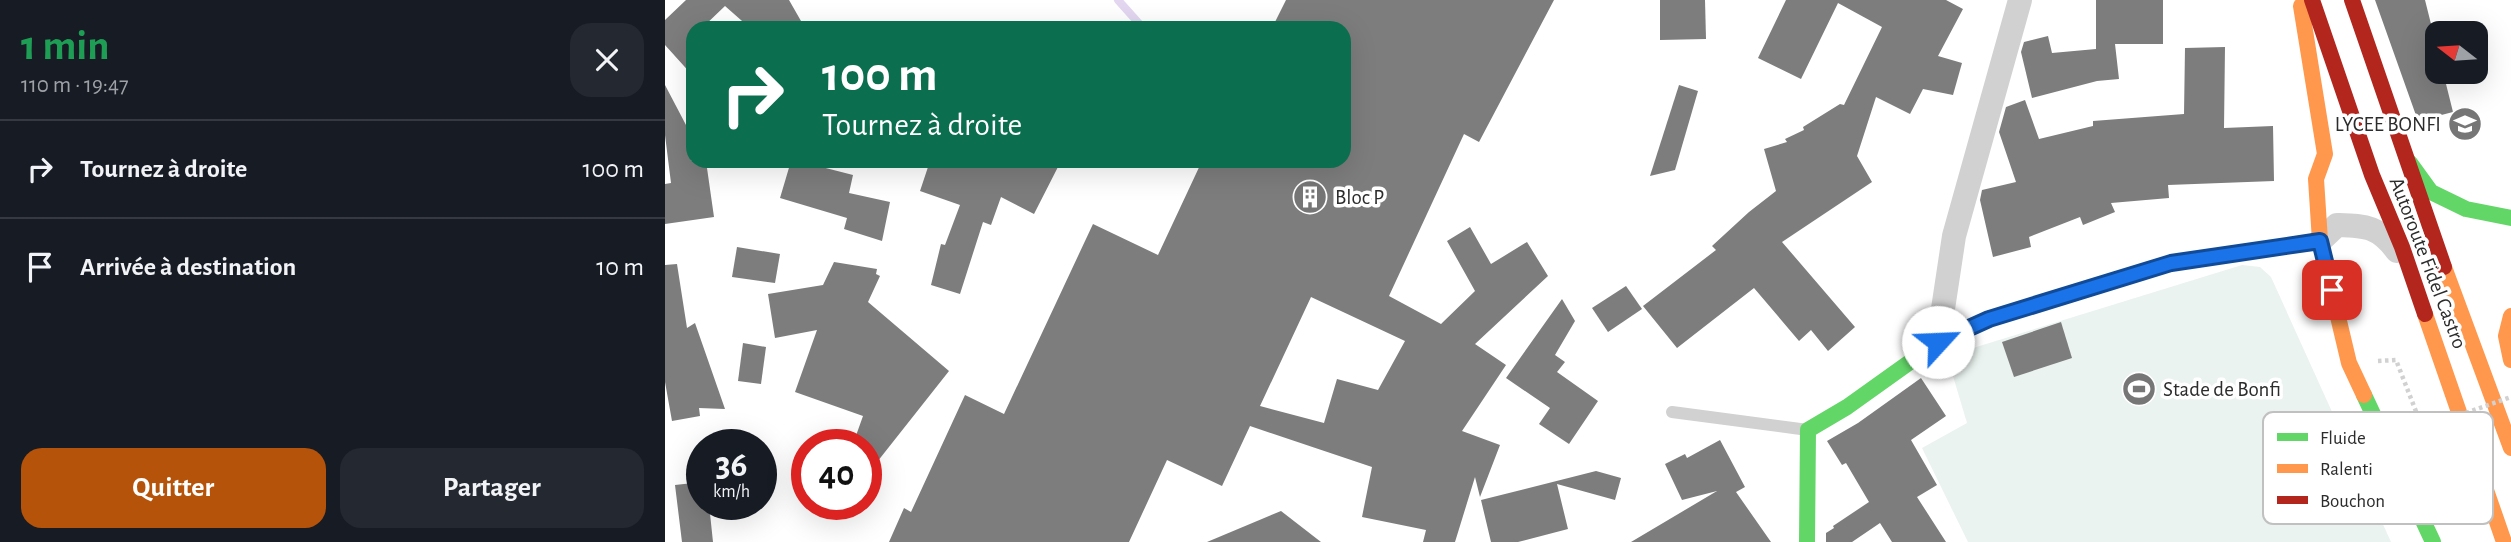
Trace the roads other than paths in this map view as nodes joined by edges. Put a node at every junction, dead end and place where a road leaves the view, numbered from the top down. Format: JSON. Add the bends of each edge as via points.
{"nodes":[{"id":1,"x":2020,"y":0,"type":"edge"},
{"id":2,"x":2299,"y":0,"type":"edge"},
{"id":3,"x":2312,"y":0,"type":"edge"},
{"id":4,"x":2352,"y":0,"type":"edge"},
{"id":5,"x":2407,"y":159,"type":"junction"},
{"id":6,"x":2511,"y":218,"type":"edge"},
{"id":7,"x":2320,"y":241,"type":"junction"},
{"id":8,"x":2409,"y":267,"type":"junction"},
{"id":9,"x":2511,"y":316,"type":"edge"},
{"id":10,"x":1938,"y":342,"type":"junction"},
{"id":11,"x":2511,"y":360,"type":"edge"},
{"id":12,"x":1672,"y":412,"type":"dead end"},
{"id":13,"x":2372,"y":412,"type":"edge"},
{"id":14,"x":2459,"y":412,"type":"edge"},
{"id":15,"x":1808,"y":430,"type":"junction"},
{"id":16,"x":2511,"y":448,"type":"edge"},
{"id":17,"x":2493,"y":510,"type":"edge"},
{"id":18,"x":2425,"y":524,"type":"edge"},
{"id":19,"x":1807,"y":542,"type":"edge"},
{"id":20,"x":2433,"y":542,"type":"edge"},
{"id":21,"x":2504,"y":542,"type":"edge"}],
"edges":[{"from":1,"to":10,"type":"street","via":[[1954,236]]},
{"from":2,"to":7,"type":"main road","via":[[2325,154],[2316,179]]},
{"from":3,"to":8,"type":"main road","name":"Autoroute Fidel Castro"},
{"from":4,"to":5,"type":"main road","name":"Autoroute Fidel Castro"},
{"from":5,"to":6,"type":"main road","via":[[2431,192],[2466,209]]},
{"from":5,"to":16,"type":"main road","name":"Autoroute Fidel Castro"},
{"from":7,"to":8,"type":"street","via":[[2337,225],[2367,226],[2388,239]]},
{"from":7,"to":10,"type":"main road","via":[[2171,263],[1989,319]]},
{"from":7,"to":13,"type":"main road","via":[[2349,363]]},
{"from":8,"to":14,"type":"main road","name":"Autoroute Fidel Castro"},
{"from":9,"to":11,"type":"main road","via":[[2506,336]]},
{"from":10,"to":15,"type":"main road"},
{"from":12,"to":15,"type":"lane"},
{"from":15,"to":19,"type":"main road"},
{"from":17,"to":21,"type":"main road","name":"Autoroute Fidel Castro"},
{"from":18,"to":20,"type":"main road"}]}
